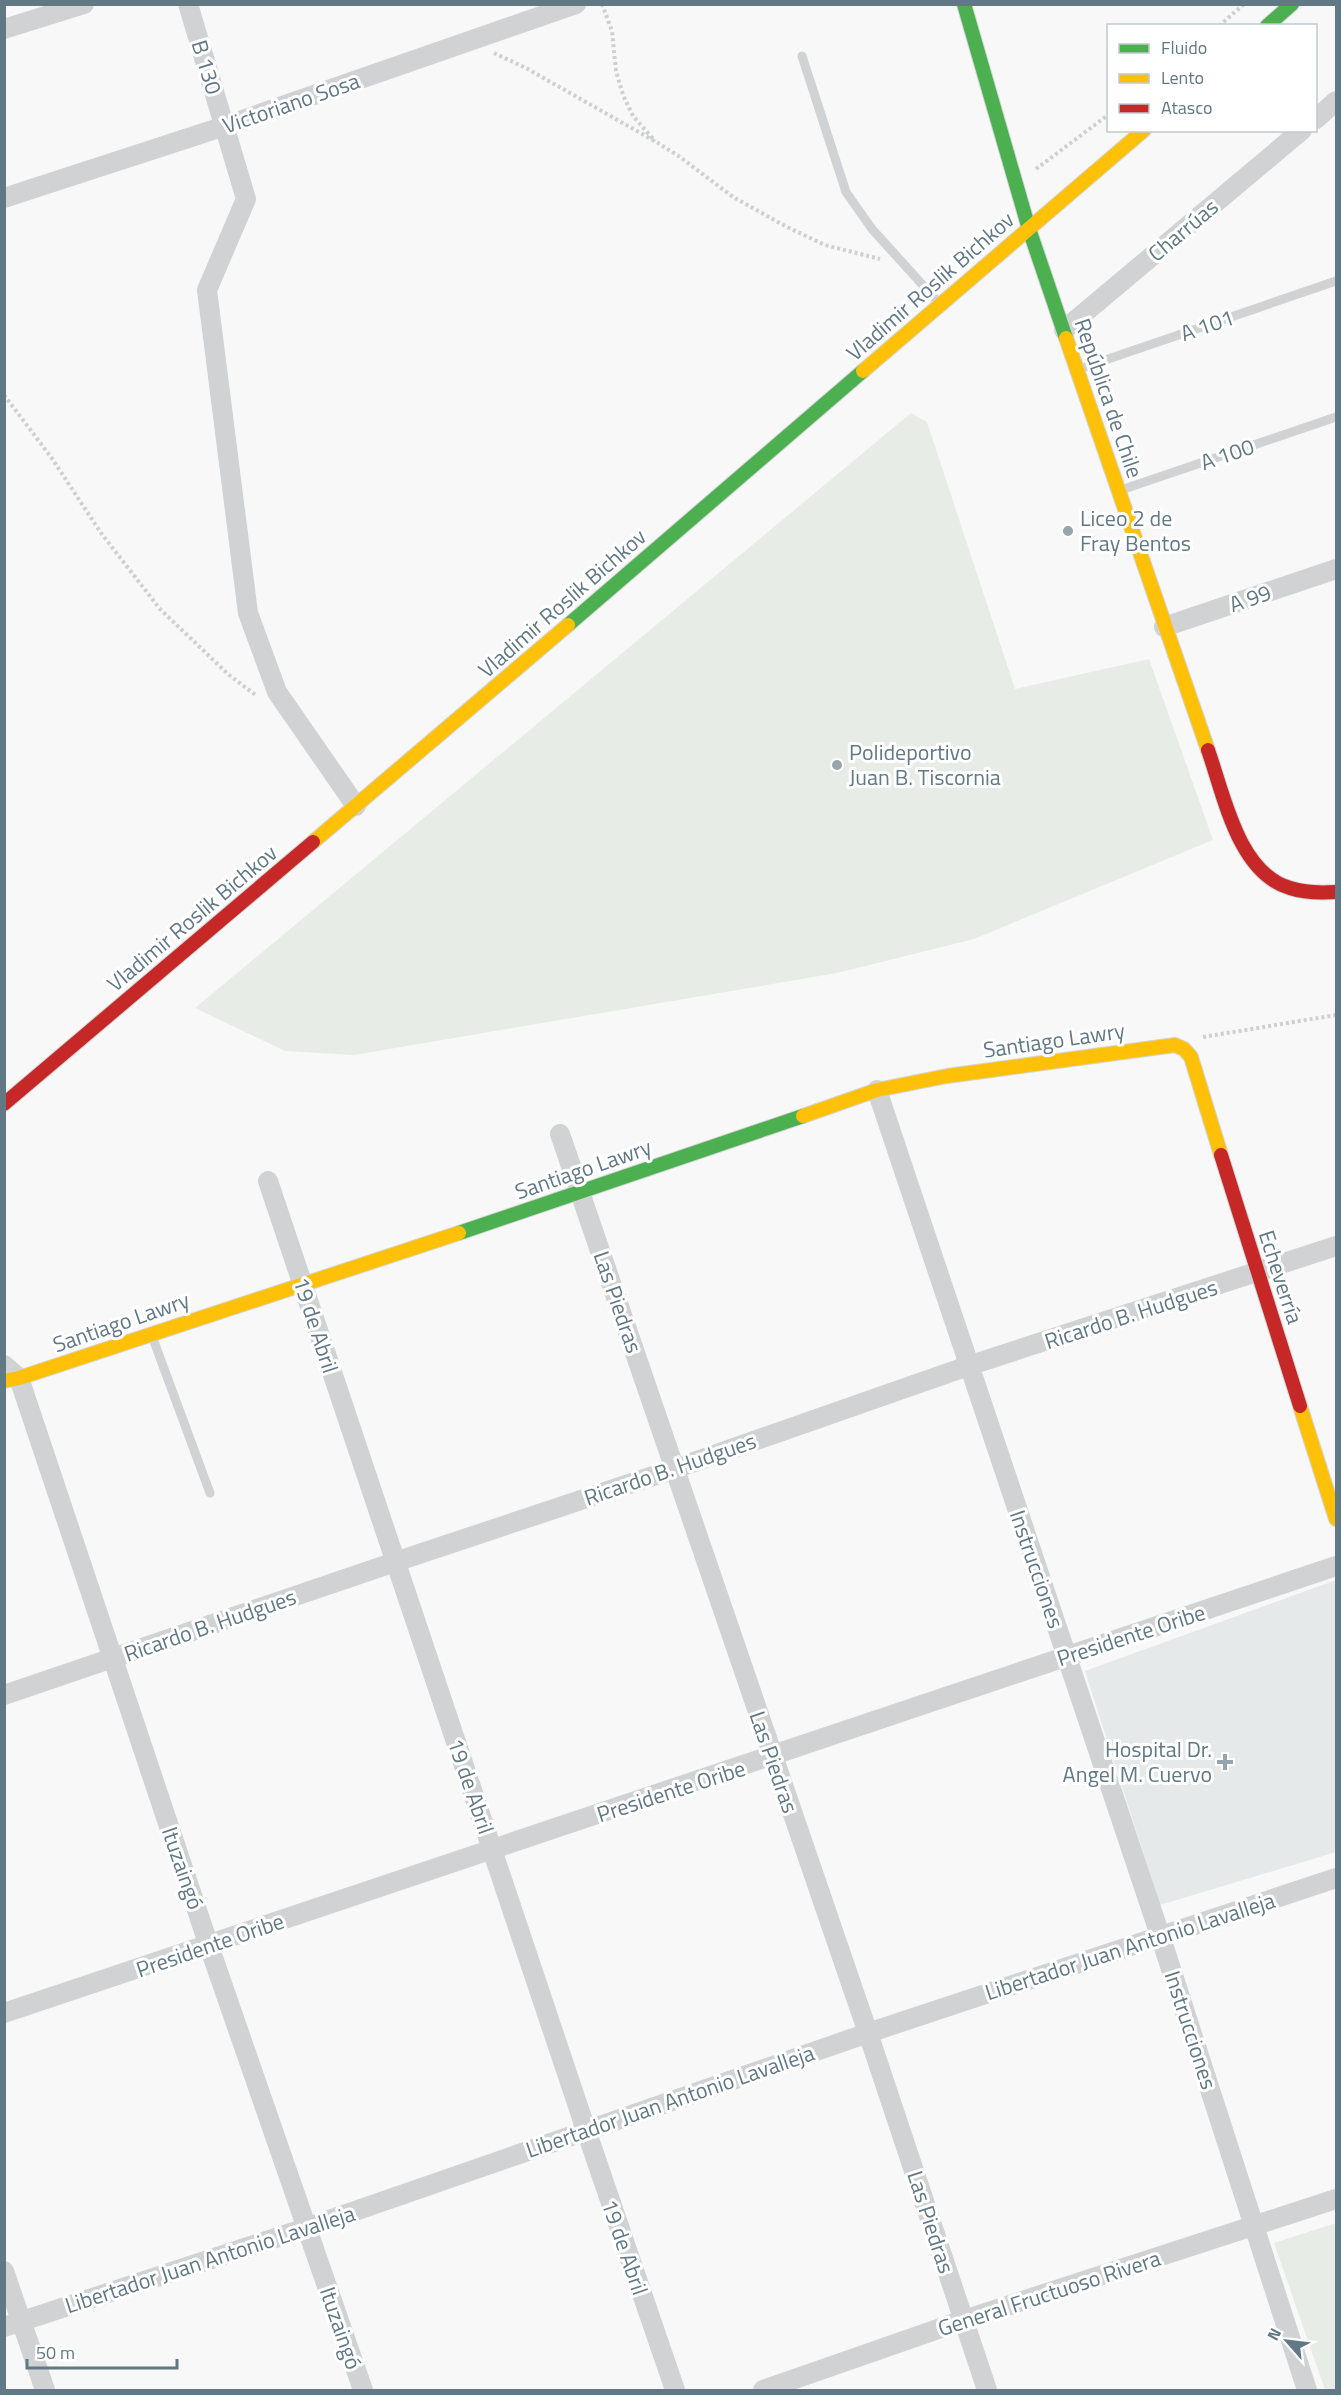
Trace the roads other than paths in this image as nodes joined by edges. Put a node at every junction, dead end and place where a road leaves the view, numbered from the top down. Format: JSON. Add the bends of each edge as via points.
{"nodes":[{"id":1,"x":84,"y":4,"type":"edge"},
{"id":2,"x":188,"y":4,"type":"edge"},
{"id":3,"x":576,"y":4,"type":"edge"},
{"id":4,"x":964,"y":4,"type":"edge"},
{"id":5,"x":1292,"y":4,"type":"edge"},
{"id":6,"x":1269,"y":24,"type":"edge"},
{"id":7,"x":4,"y":29,"type":"edge"},
{"id":8,"x":802,"y":56,"type":"dead end"},
{"id":9,"x":1336,"y":101,"type":"edge"},
{"id":10,"x":1317,"y":118,"type":"edge"},
{"id":11,"x":225,"y":126,"type":"junction"},
{"id":12,"x":1142,"y":132,"type":"edge"},
{"id":13,"x":1300,"y":132,"type":"edge"},
{"id":14,"x":4,"y":198,"type":"edge"},
{"id":15,"x":1029,"y":229,"type":"junction"},
{"id":16,"x":1336,"y":281,"type":"edge"},
{"id":17,"x":940,"y":305,"type":"junction"},
{"id":18,"x":1064,"y":330,"type":"junction"},
{"id":19,"x":1077,"y":370,"type":"junction"},
{"id":20,"x":1336,"y":417,"type":"edge"},
{"id":21,"x":1119,"y":490,"type":"junction"},
{"id":22,"x":1336,"y":569,"type":"edge"},
{"id":23,"x":1164,"y":627,"type":"junction"},
{"id":24,"x":357,"y":806,"type":"junction"},
{"id":25,"x":1336,"y":892,"type":"edge"},
{"id":26,"x":1184,"y":1049,"type":"joint"},
{"id":27,"x":877,"y":1090,"type":"junction"},
{"id":28,"x":4,"y":1104,"type":"edge"},
{"id":29,"x":560,"y":1134,"type":"dead end"},
{"id":30,"x":268,"y":1180,"type":"dead end"},
{"id":31,"x":580,"y":1193,"type":"junction"},
{"id":32,"x":1336,"y":1246,"type":"edge"},
{"id":33,"x":1257,"y":1273,"type":"junction"},
{"id":34,"x":302,"y":1283,"type":"junction"},
{"id":35,"x":152,"y":1334,"type":"junction"},
{"id":36,"x":4,"y":1365,"type":"edge"},
{"id":37,"x":968,"y":1366,"type":"junction"},
{"id":38,"x":12,"y":1380,"type":"edge"},
{"id":39,"x":674,"y":1469,"type":"junction"},
{"id":40,"x":210,"y":1493,"type":"dead end"},
{"id":41,"x":1336,"y":1520,"type":"edge"},
{"id":42,"x":395,"y":1562,"type":"junction"},
{"id":43,"x":1336,"y":1566,"type":"edge"},
{"id":44,"x":1066,"y":1656,"type":"junction"},
{"id":45,"x":112,"y":1658,"type":"junction"},
{"id":46,"x":4,"y":1695,"type":"edge"},
{"id":47,"x":772,"y":1757,"type":"junction"},
{"id":48,"x":492,"y":1850,"type":"junction"},
{"id":49,"x":1336,"y":1878,"type":"edge"},
{"id":50,"x":1160,"y":1935,"type":"junction"},
{"id":51,"x":208,"y":1946,"type":"junction"},
{"id":52,"x":4,"y":2013,"type":"edge"},
{"id":53,"x":868,"y":2033,"type":"junction"},
{"id":54,"x":585,"y":2130,"type":"junction"},
{"id":55,"x":1336,"y":2199,"type":"edge"},
{"id":56,"x":1254,"y":2226,"type":"junction"},
{"id":57,"x":306,"y":2228,"type":"junction"},
{"id":58,"x":4,"y":2271,"type":"edge"},
{"id":59,"x":964,"y":2320,"type":"junction"},
{"id":60,"x":13,"y":2324,"type":"edge"},
{"id":61,"x":45,"y":2391,"type":"edge"},
{"id":62,"x":363,"y":2391,"type":"edge"},
{"id":63,"x":675,"y":2391,"type":"edge"},
{"id":64,"x":763,"y":2391,"type":"edge"},
{"id":65,"x":987,"y":2391,"type":"edge"},
{"id":66,"x":1306,"y":2391,"type":"edge"}],
"edges":[{"from":1,"to":7,"type":"street"},
{"from":2,"to":11,"type":"street","name":"B 130"},
{"from":3,"to":11,"type":"street","name":"Victoriano Sosa"},
{"from":4,"to":15,"type":"street","name":"República de Chile"},
{"from":5,"to":6,"type":"street"},
{"from":8,"to":17,"type":"lane","via":[[846,192],[872,230]]},
{"from":9,"to":10,"type":"street"},
{"from":11,"to":14,"type":"street","name":"Victoriano Sosa"},
{"from":11,"to":24,"type":"street","name":"B 130","via":[[246,199],[207,290],[248,613],[277,692]]},
{"from":12,"to":15,"type":"street","name":"Vladimir Roslik Bichkov"},
{"from":13,"to":18,"type":"street","name":"Charrúas"},
{"from":15,"to":17,"type":"street","name":"Vladimir Roslik Bichkov"},
{"from":15,"to":18,"type":"street","name":"República de Chile"},
{"from":16,"to":19,"type":"lane","name":"A 101"},
{"from":17,"to":24,"type":"street","name":"Vladimir Roslik Bichkov"},
{"from":18,"to":19,"type":"street","name":"República de Chile"},
{"from":19,"to":21,"type":"street","name":"República de Chile"},
{"from":20,"to":21,"type":"lane","name":"A 100"},
{"from":21,"to":23,"type":"street","name":"República de Chile"},
{"from":22,"to":23,"type":"street","name":"A 99"},
{"from":23,"to":25,"type":"street","name":"República de Chile","via":[[1238,836],[1250,859],[1278,885],[1301,893]]},
{"from":24,"to":28,"type":"street","name":"Vladimir Roslik Bichkov"},
{"from":26,"to":27,"type":"street","name":"Santiago Lawry","via":[[1174,1045],[925,1079]]},
{"from":26,"to":33,"type":"street","name":"Echeverría","via":[[1191,1057]]},
{"from":27,"to":31,"type":"street","name":"Santiago Lawry"},
{"from":27,"to":37,"type":"street","name":"Instrucciones"},
{"from":29,"to":31,"type":"street","name":"Las Piedras"},
{"from":30,"to":34,"type":"street","name":"19 de Abril"},
{"from":31,"to":34,"type":"street","name":"Santiago Lawry"},
{"from":31,"to":39,"type":"street","name":"Las Piedras"},
{"from":32,"to":33,"type":"street","name":"Ricardo B. Hudgues"},
{"from":33,"to":37,"type":"street","name":"Ricardo B. Hudgues"},
{"from":33,"to":41,"type":"street","name":"Echeverría"},
{"from":34,"to":35,"type":"street","name":"Santiago Lawry"},
{"from":34,"to":42,"type":"street","name":"19 de Abril"},
{"from":35,"to":38,"type":"street","name":"Santiago Lawry"},
{"from":35,"to":40,"type":"lane"},
{"from":36,"to":38,"type":"street"},
{"from":37,"to":39,"type":"street","name":"Ricardo B. Hudgues"},
{"from":37,"to":44,"type":"street","name":"Instrucciones"},
{"from":38,"to":45,"type":"street","name":"Ituzaingó"},
{"from":39,"to":42,"type":"street","name":"Ricardo B. Hudgues"},
{"from":39,"to":47,"type":"street","name":"Las Piedras"},
{"from":42,"to":45,"type":"street","name":"Ricardo B. Hudgues"},
{"from":42,"to":48,"type":"street","name":"19 de Abril"},
{"from":43,"to":44,"type":"street","name":"Presidente Oribe"},
{"from":44,"to":47,"type":"street","name":"Presidente Oribe"},
{"from":44,"to":50,"type":"street","name":"Instrucciones"},
{"from":45,"to":46,"type":"street","name":"Ricardo B. Hudgues"},
{"from":45,"to":51,"type":"street","name":"Ituzaingó"},
{"from":47,"to":48,"type":"street","name":"Presidente Oribe"},
{"from":47,"to":53,"type":"street","name":"Las Piedras"},
{"from":48,"to":51,"type":"street","name":"Presidente Oribe"},
{"from":48,"to":54,"type":"street","name":"19 de Abril"},
{"from":49,"to":50,"type":"street","name":"Libertador Juan Antonio Lavalleja"},
{"from":50,"to":53,"type":"street","name":"Libertador Juan Antonio Lavalleja"},
{"from":50,"to":56,"type":"street","name":"Instrucciones"},
{"from":51,"to":52,"type":"street","name":"Presidente Oribe"},
{"from":51,"to":57,"type":"street","name":"Ituzaingó"},
{"from":53,"to":54,"type":"street","name":"Libertador Juan Antonio Lavalleja"},
{"from":53,"to":59,"type":"street","name":"Las Piedras"},
{"from":54,"to":57,"type":"street","name":"Libertador Juan Antonio Lavalleja"},
{"from":54,"to":63,"type":"street","name":"19 de Abril"},
{"from":55,"to":56,"type":"street","name":"General Fructuoso Rivera"},
{"from":56,"to":59,"type":"street","name":"General Fructuoso Rivera"},
{"from":56,"to":66,"type":"street","name":"Instrucciones"},
{"from":57,"to":60,"type":"street","name":"Libertador Juan Antonio Lavalleja"},
{"from":57,"to":62,"type":"street","name":"Ituzaingó"},
{"from":58,"to":60,"type":"street"},
{"from":59,"to":64,"type":"street","name":"General Fructuoso Rivera"},
{"from":59,"to":65,"type":"street","name":"Las Piedras"},
{"from":60,"to":61,"type":"street"}]}
